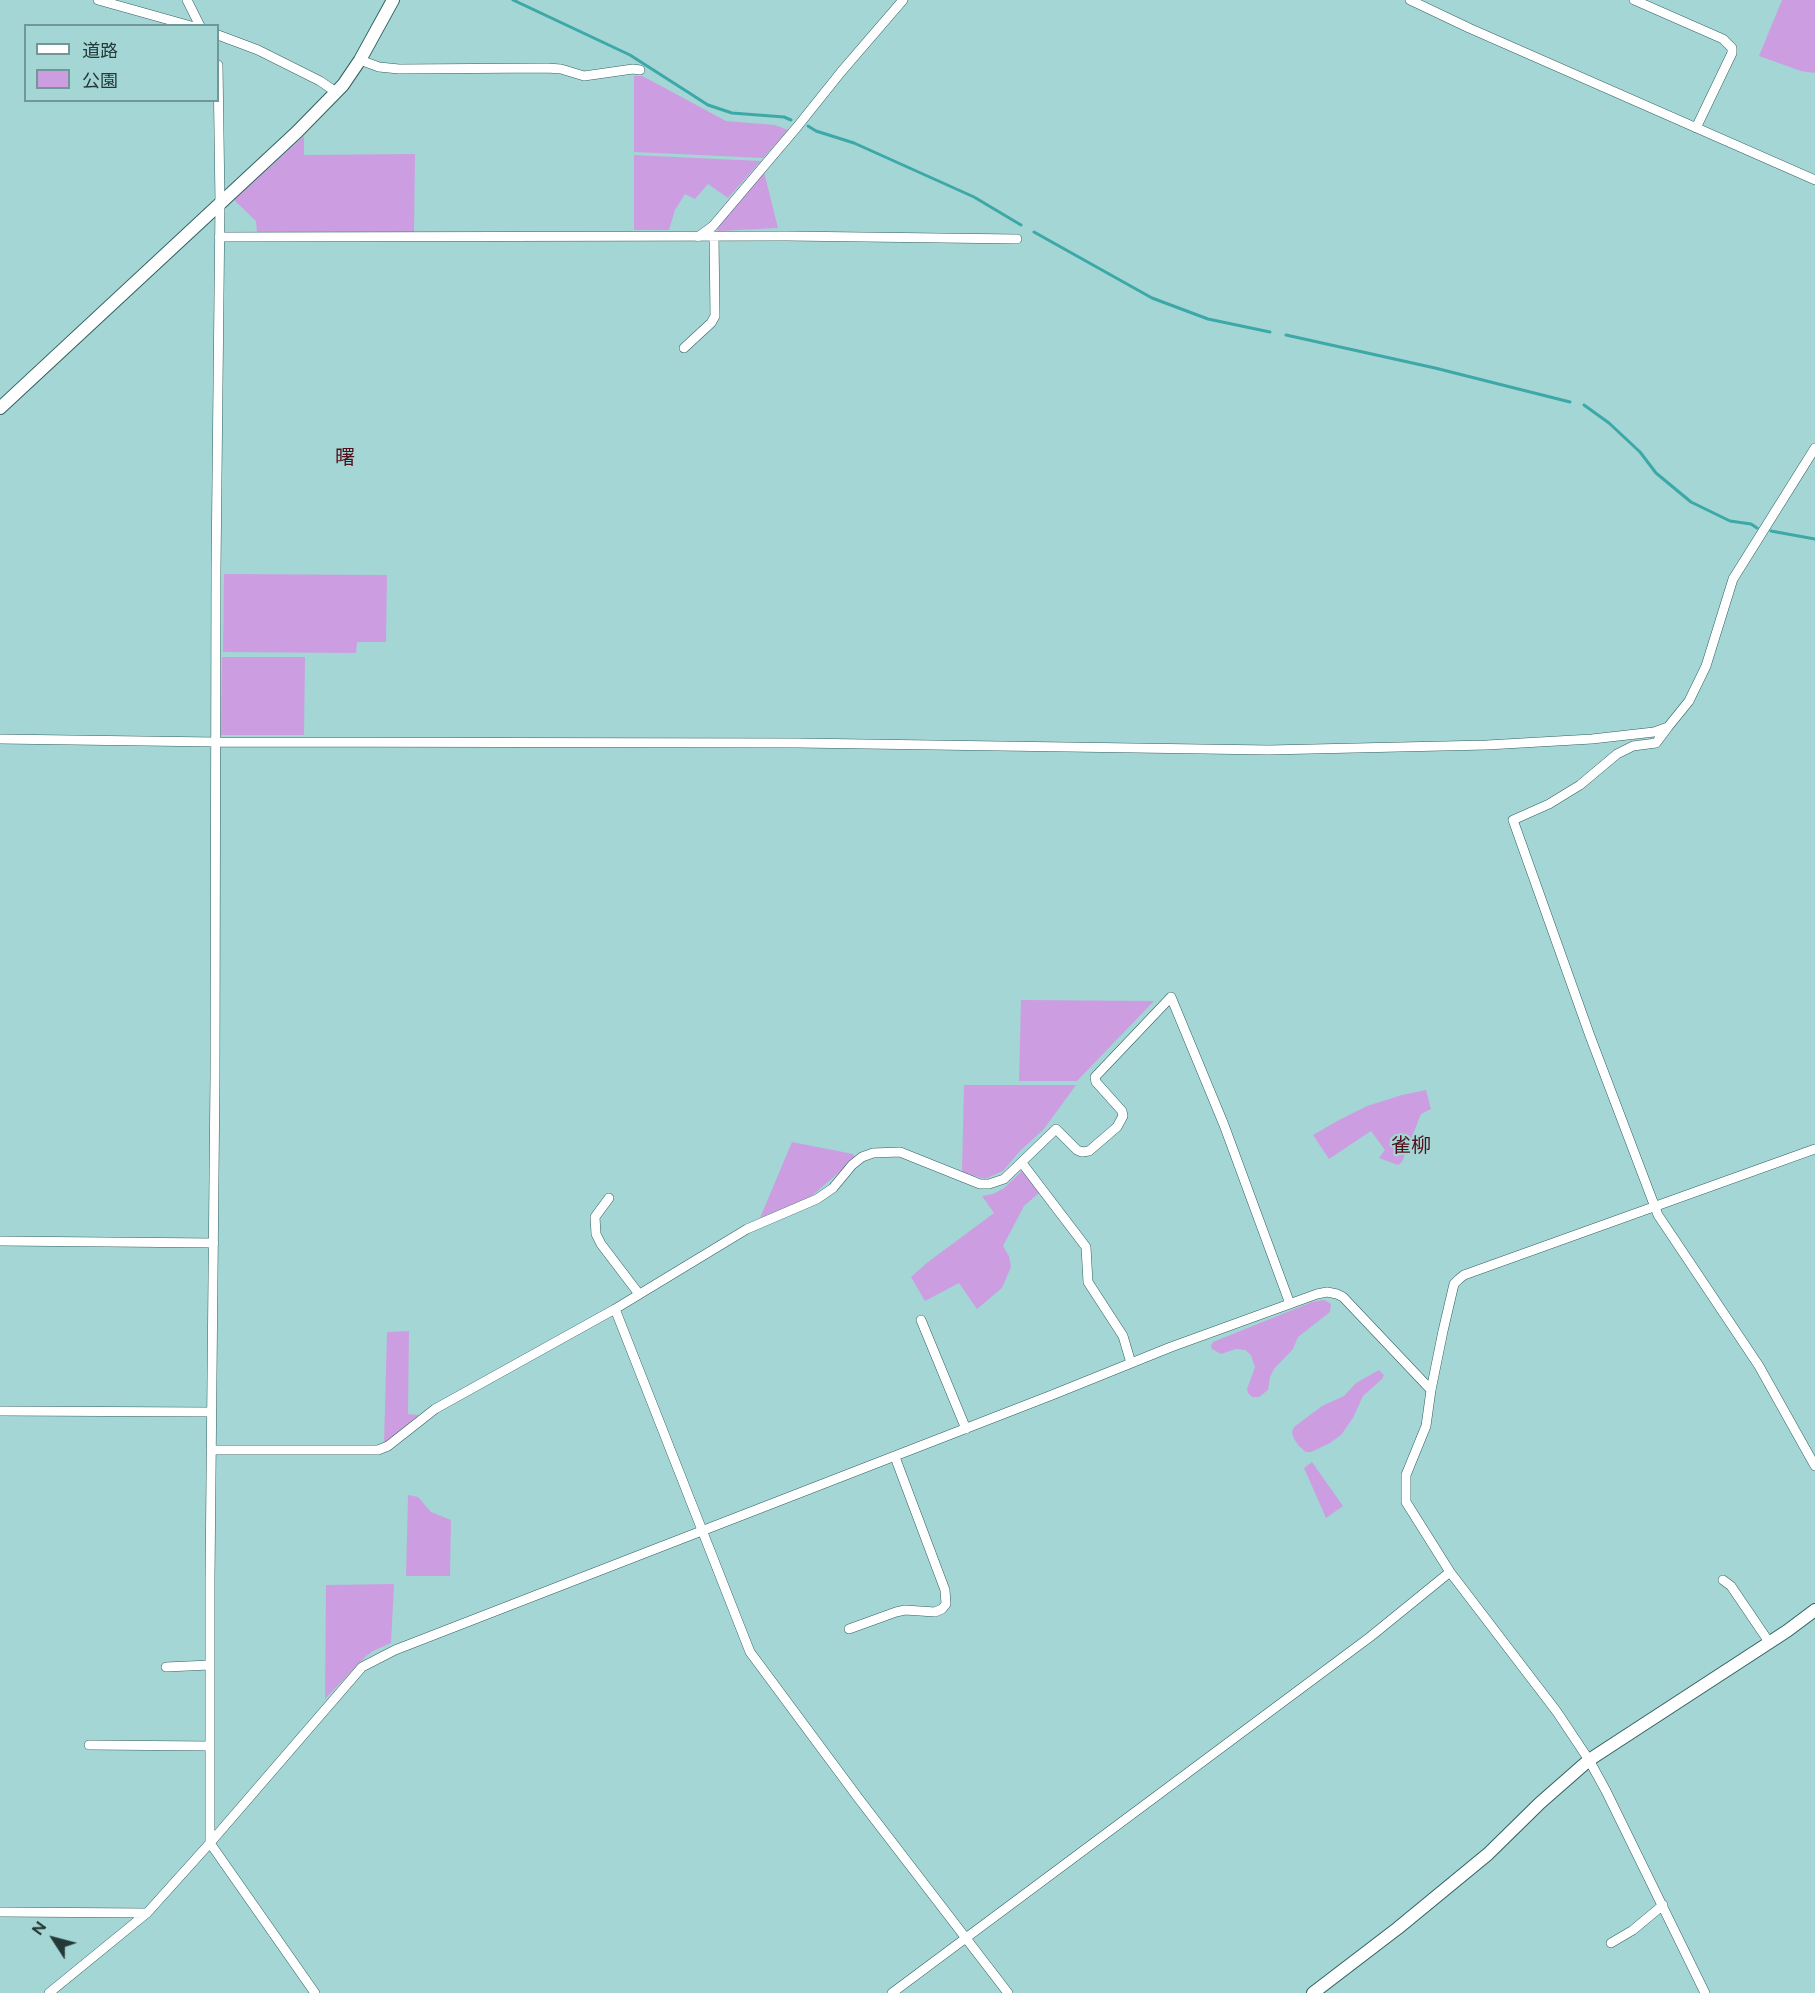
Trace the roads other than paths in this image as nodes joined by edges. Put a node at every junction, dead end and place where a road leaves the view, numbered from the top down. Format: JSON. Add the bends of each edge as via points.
{"nodes":[{"id":1,"x":98,"y":0,"type":"edge"},
{"id":2,"x":187,"y":0,"type":"edge"},
{"id":3,"x":393,"y":0,"type":"edge"},
{"id":4,"x":903,"y":0,"type":"edge"},
{"id":5,"x":1410,"y":0,"type":"edge"},
{"id":6,"x":1634,"y":0,"type":"edge"},
{"id":7,"x":184,"y":24,"type":"edge"},
{"id":8,"x":199,"y":24,"type":"edge"},
{"id":9,"x":219,"y":35,"type":"edge"},
{"id":10,"x":360,"y":60,"type":"junction"},
{"id":11,"x":640,"y":70,"type":"dead end"},
{"id":12,"x":336,"y":92,"type":"junction"},
{"id":13,"x":219,"y":102,"type":"edge"},
{"id":14,"x":1696,"y":128,"type":"junction"},
{"id":15,"x":1815,"y":180,"type":"edge"},
{"id":16,"x":220,"y":203,"type":"junction"},
{"id":17,"x":219,"y":237,"type":"junction"},
{"id":18,"x":698,"y":237,"type":"junction"},
{"id":19,"x":714,"y":237,"type":"junction"},
{"id":20,"x":1017,"y":239,"type":"dead end"},
{"id":21,"x":684,"y":348,"type":"dead end"},
{"id":22,"x":0,"y":408,"type":"edge"},
{"id":23,"x":1815,"y":448,"type":"edge"},
{"id":24,"x":1668,"y":727,"type":"junction"},
{"id":25,"x":0,"y":739,"type":"edge"},
{"id":26,"x":215,"y":742,"type":"junction"},
{"id":27,"x":1815,"y":1149,"type":"edge"},
{"id":28,"x":1022,"y":1162,"type":"junction"},
{"id":29,"x":609,"y":1198,"type":"dead end"},
{"id":30,"x":1653,"y":1206,"type":"junction"},
{"id":31,"x":0,"y":1241,"type":"edge"},
{"id":32,"x":214,"y":1243,"type":"junction"},
{"id":33,"x":639,"y":1294,"type":"junction"},
{"id":34,"x":1290,"y":1304,"type":"junction"},
{"id":35,"x":615,"y":1309,"type":"junction"},
{"id":36,"x":921,"y":1320,"type":"dead end"},
{"id":37,"x":1131,"y":1363,"type":"junction"},
{"id":38,"x":1431,"y":1390,"type":"junction"},
{"id":39,"x":0,"y":1412,"type":"edge"},
{"id":40,"x":211,"y":1412,"type":"junction"},
{"id":41,"x":966,"y":1429,"type":"junction"},
{"id":42,"x":212,"y":1450,"type":"junction"},
{"id":43,"x":895,"y":1457,"type":"junction"},
{"id":44,"x":1815,"y":1466,"type":"edge"},
{"id":45,"x":703,"y":1532,"type":"junction"},
{"id":46,"x":1450,"y":1572,"type":"junction"},
{"id":47,"x":1723,"y":1580,"type":"dead end"},
{"id":48,"x":1815,"y":1610,"type":"edge"},
{"id":49,"x":849,"y":1629,"type":"dead end"},
{"id":50,"x":1769,"y":1642,"type":"junction"},
{"id":51,"x":210,"y":1665,"type":"junction"},
{"id":52,"x":166,"y":1667,"type":"dead end"},
{"id":53,"x":89,"y":1745,"type":"dead end"},
{"id":54,"x":210,"y":1746,"type":"junction"},
{"id":55,"x":1589,"y":1760,"type":"junction"},
{"id":56,"x":210,"y":1843,"type":"junction"},
{"id":57,"x":1663,"y":1905,"type":"junction"},
{"id":58,"x":0,"y":1912,"type":"edge"},
{"id":59,"x":147,"y":1913,"type":"junction"},
{"id":60,"x":966,"y":1938,"type":"junction"},
{"id":61,"x":1611,"y":1943,"type":"dead end"},
{"id":62,"x":49,"y":1993,"type":"edge"},
{"id":63,"x":315,"y":1993,"type":"edge"},
{"id":64,"x":892,"y":1993,"type":"edge"},
{"id":65,"x":1008,"y":1993,"type":"edge"},
{"id":66,"x":1313,"y":1993,"type":"edge"},
{"id":67,"x":1705,"y":1993,"type":"edge"}],
"edges":[{"from":1,"to":7,"type":"street"},
{"from":2,"to":8,"type":"street"},
{"from":3,"to":10,"type":"street"},
{"from":4,"to":18,"type":"street","via":[[713,226]]},
{"from":5,"to":14,"type":"street"},
{"from":6,"to":14,"type":"street","via":[[1723,39],[1732,48]]},
{"from":9,"to":12,"type":"street","via":[[258,50]]},
{"from":10,"to":11,"type":"street","via":[[399,69],[547,68],[585,76]]},
{"from":10,"to":12,"type":"street"},
{"from":12,"to":16,"type":"street"},
{"from":13,"to":16,"type":"street"},
{"from":14,"to":15,"type":"street"},
{"from":16,"to":17,"type":"street"},
{"from":16,"to":22,"type":"street"},
{"from":17,"to":18,"type":"street"},
{"from":17,"to":26,"type":"street"},
{"from":18,"to":19,"type":"street"},
{"from":19,"to":20,"type":"street"},
{"from":19,"to":21,"type":"street","via":[[715,316]]},
{"from":23,"to":24,"type":"street","via":[[1733,579],[1706,666],[1689,701]]},
{"from":24,"to":26,"type":"street","via":[[1593,739],[1269,750],[798,743]]},
{"from":24,"to":30,"type":"street","via":[[1656,743],[1633,746],[1617,754],[1580,785],[1513,820]]},
{"from":25,"to":26,"type":"street"},
{"from":26,"to":32,"type":"street"},
{"from":27,"to":30,"type":"street"},
{"from":28,"to":33,"type":"street","via":[[1004,1179],[980,1184],[900,1152],[862,1157],[817,1199],[747,1229]]},
{"from":28,"to":34,"type":"street","via":[[1056,1129],[1082,1152],[1089,1151],[1117,1127],[1124,1116],[1122,1111],[1095,1077],[1171,997],[1224,1125]]},
{"from":28,"to":37,"type":"street","via":[[1086,1247],[1088,1282],[1123,1336]]},
{"from":29,"to":33,"type":"street","via":[[595,1217],[596,1234]]},
{"from":30,"to":38,"type":"street","via":[[1459,1279],[1447,1312]]},
{"from":30,"to":44,"type":"street","via":[[1759,1366]]},
{"from":31,"to":32,"type":"street"},
{"from":32,"to":40,"type":"street"},
{"from":33,"to":35,"type":"street"},
{"from":34,"to":37,"type":"street"},
{"from":34,"to":38,"type":"street","via":[[1328,1292],[1343,1297]]},
{"from":35,"to":42,"type":"street","via":[[435,1409],[396,1441],[378,1450]]},
{"from":35,"to":45,"type":"street"},
{"from":36,"to":41,"type":"street"},
{"from":37,"to":41,"type":"street"},
{"from":38,"to":46,"type":"street","via":[[1426,1426],[1406,1474],[1406,1502]]},
{"from":39,"to":40,"type":"street"},
{"from":40,"to":42,"type":"street"},
{"from":41,"to":43,"type":"street"},
{"from":42,"to":51,"type":"street"},
{"from":43,"to":45,"type":"street"},
{"from":43,"to":49,"type":"street","via":[[945,1590],[946,1604],[934,1612],[905,1610]]},
{"from":45,"to":56,"type":"street","via":[[435,1634],[362,1667]]},
{"from":45,"to":60,"type":"street","via":[[750,1652]]},
{"from":46,"to":55,"type":"street"},
{"from":46,"to":60,"type":"street","via":[[1371,1637]]},
{"from":47,"to":50,"type":"street"},
{"from":48,"to":50,"type":"street"},
{"from":50,"to":55,"type":"street"},
{"from":51,"to":52,"type":"street"},
{"from":51,"to":54,"type":"street"},
{"from":53,"to":54,"type":"street"},
{"from":54,"to":56,"type":"street"},
{"from":55,"to":57,"type":"street"},
{"from":55,"to":66,"type":"street","via":[[1488,1854]]},
{"from":56,"to":59,"type":"street"},
{"from":56,"to":63,"type":"street"},
{"from":57,"to":61,"type":"street"},
{"from":57,"to":67,"type":"street"},
{"from":58,"to":59,"type":"street"},
{"from":59,"to":62,"type":"street"},
{"from":60,"to":64,"type":"street"},
{"from":60,"to":65,"type":"street"}]}
